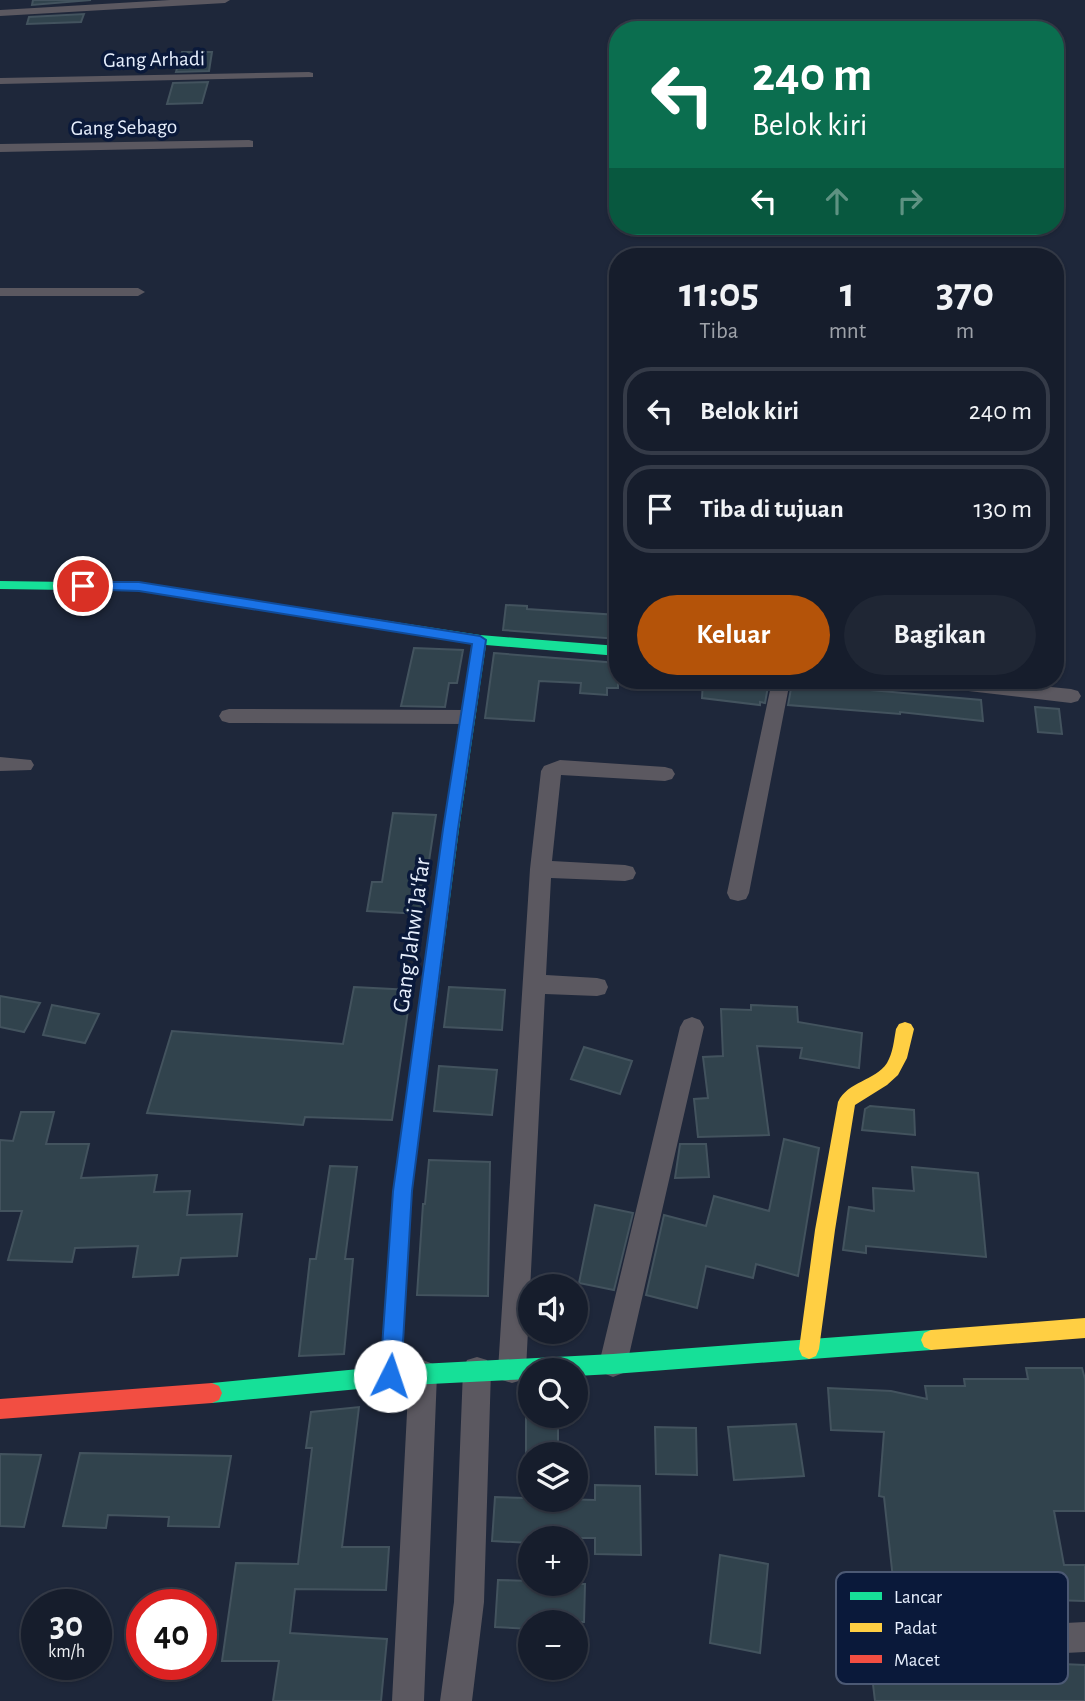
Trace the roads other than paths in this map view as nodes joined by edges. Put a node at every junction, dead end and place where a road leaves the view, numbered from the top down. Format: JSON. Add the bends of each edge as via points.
{"nodes":[{"id":1,"x":225,"y":0,"type":"edge"},
{"id":2,"x":0,"y":12,"type":"edge"},
{"id":3,"x":309,"y":75,"type":"dead end"},
{"id":4,"x":0,"y":82,"type":"edge"},
{"id":5,"x":249,"y":144,"type":"dead end"},
{"id":6,"x":0,"y":148,"type":"edge"},
{"id":7,"x":0,"y":292,"type":"edge"},
{"id":8,"x":138,"y":292,"type":"dead end"},
{"id":9,"x":0,"y":585,"type":"edge"},
{"id":10,"x":480,"y":640,"type":"junction"},
{"id":11,"x":609,"y":650,"type":"edge"},
{"id":12,"x":779,"y":689,"type":"edge"},
{"id":13,"x":1007,"y":689,"type":"edge"},
{"id":14,"x":1071,"y":696,"type":"dead end"},
{"id":15,"x":229,"y":716,"type":"dead end"},
{"id":16,"x":466,"y":717,"type":"junction"},
{"id":17,"x":0,"y":764,"type":"edge"},
{"id":18,"x":24,"y":765,"type":"dead end"},
{"id":19,"x":665,"y":774,"type":"dead end"},
{"id":20,"x":541,"y":869,"type":"junction"},
{"id":21,"x":625,"y":873,"type":"dead end"},
{"id":22,"x":738,"y":893,"type":"dead end"},
{"id":23,"x":534,"y":984,"type":"junction"},
{"id":24,"x":597,"y":986,"type":"dead end"},
{"id":25,"x":692,"y":1027,"type":"dead end"},
{"id":26,"x":905,"y":1029,"type":"dead end"},
{"id":27,"x":1085,"y":1328,"type":"edge"},
{"id":28,"x":808,"y":1349,"type":"junction"},
{"id":29,"x":613,"y":1364,"type":"junction"},
{"id":30,"x":477,"y":1370,"type":"junction"},
{"id":31,"x":512,"y":1370,"type":"junction"},
{"id":32,"x":423,"y":1374,"type":"junction"},
{"id":33,"x":390,"y":1376,"type":"junction"},
{"id":34,"x":0,"y":1409,"type":"edge"},
{"id":35,"x":408,"y":1701,"type":"edge"},
{"id":36,"x":456,"y":1701,"type":"edge"}],
"edges":[{"from":1,"to":2,"type":"street"},
{"from":3,"to":4,"type":"street","name":"Gang Arhadi"},
{"from":5,"to":6,"type":"street","name":"Gang Sebago"},
{"from":7,"to":8,"type":"street"},
{"from":9,"to":10,"type":"main road","via":[[139,587]]},
{"from":10,"to":11,"type":"main road"},
{"from":10,"to":16,"type":"main road","name":"Gang Jahwi Ja'far"},
{"from":12,"to":22,"type":"street"},
{"from":13,"to":14,"type":"street"},
{"from":15,"to":16,"type":"street"},
{"from":16,"to":33,"type":"main road","name":"Gang Jahwi Ja'far","via":[[403,1191]]},
{"from":17,"to":18,"type":"street"},
{"from":19,"to":20,"type":"street","via":[[560,766],[551,771]]},
{"from":20,"to":21,"type":"street"},
{"from":20,"to":23,"type":"street"},
{"from":23,"to":24,"type":"street"},
{"from":23,"to":31,"type":"street"},
{"from":25,"to":29,"type":"street"},
{"from":26,"to":28,"type":"main road","via":[[891,1071],[856,1090],[847,1102]]},
{"from":27,"to":28,"type":"main road"},
{"from":28,"to":29,"type":"main road"},
{"from":29,"to":31,"type":"main road"},
{"from":30,"to":31,"type":"main road"},
{"from":30,"to":32,"type":"main road"},
{"from":30,"to":36,"type":"street","via":[[469,1602]]},
{"from":32,"to":33,"type":"main road"},
{"from":32,"to":35,"type":"street"},
{"from":33,"to":34,"type":"main road","via":[[273,1390]]}]}
